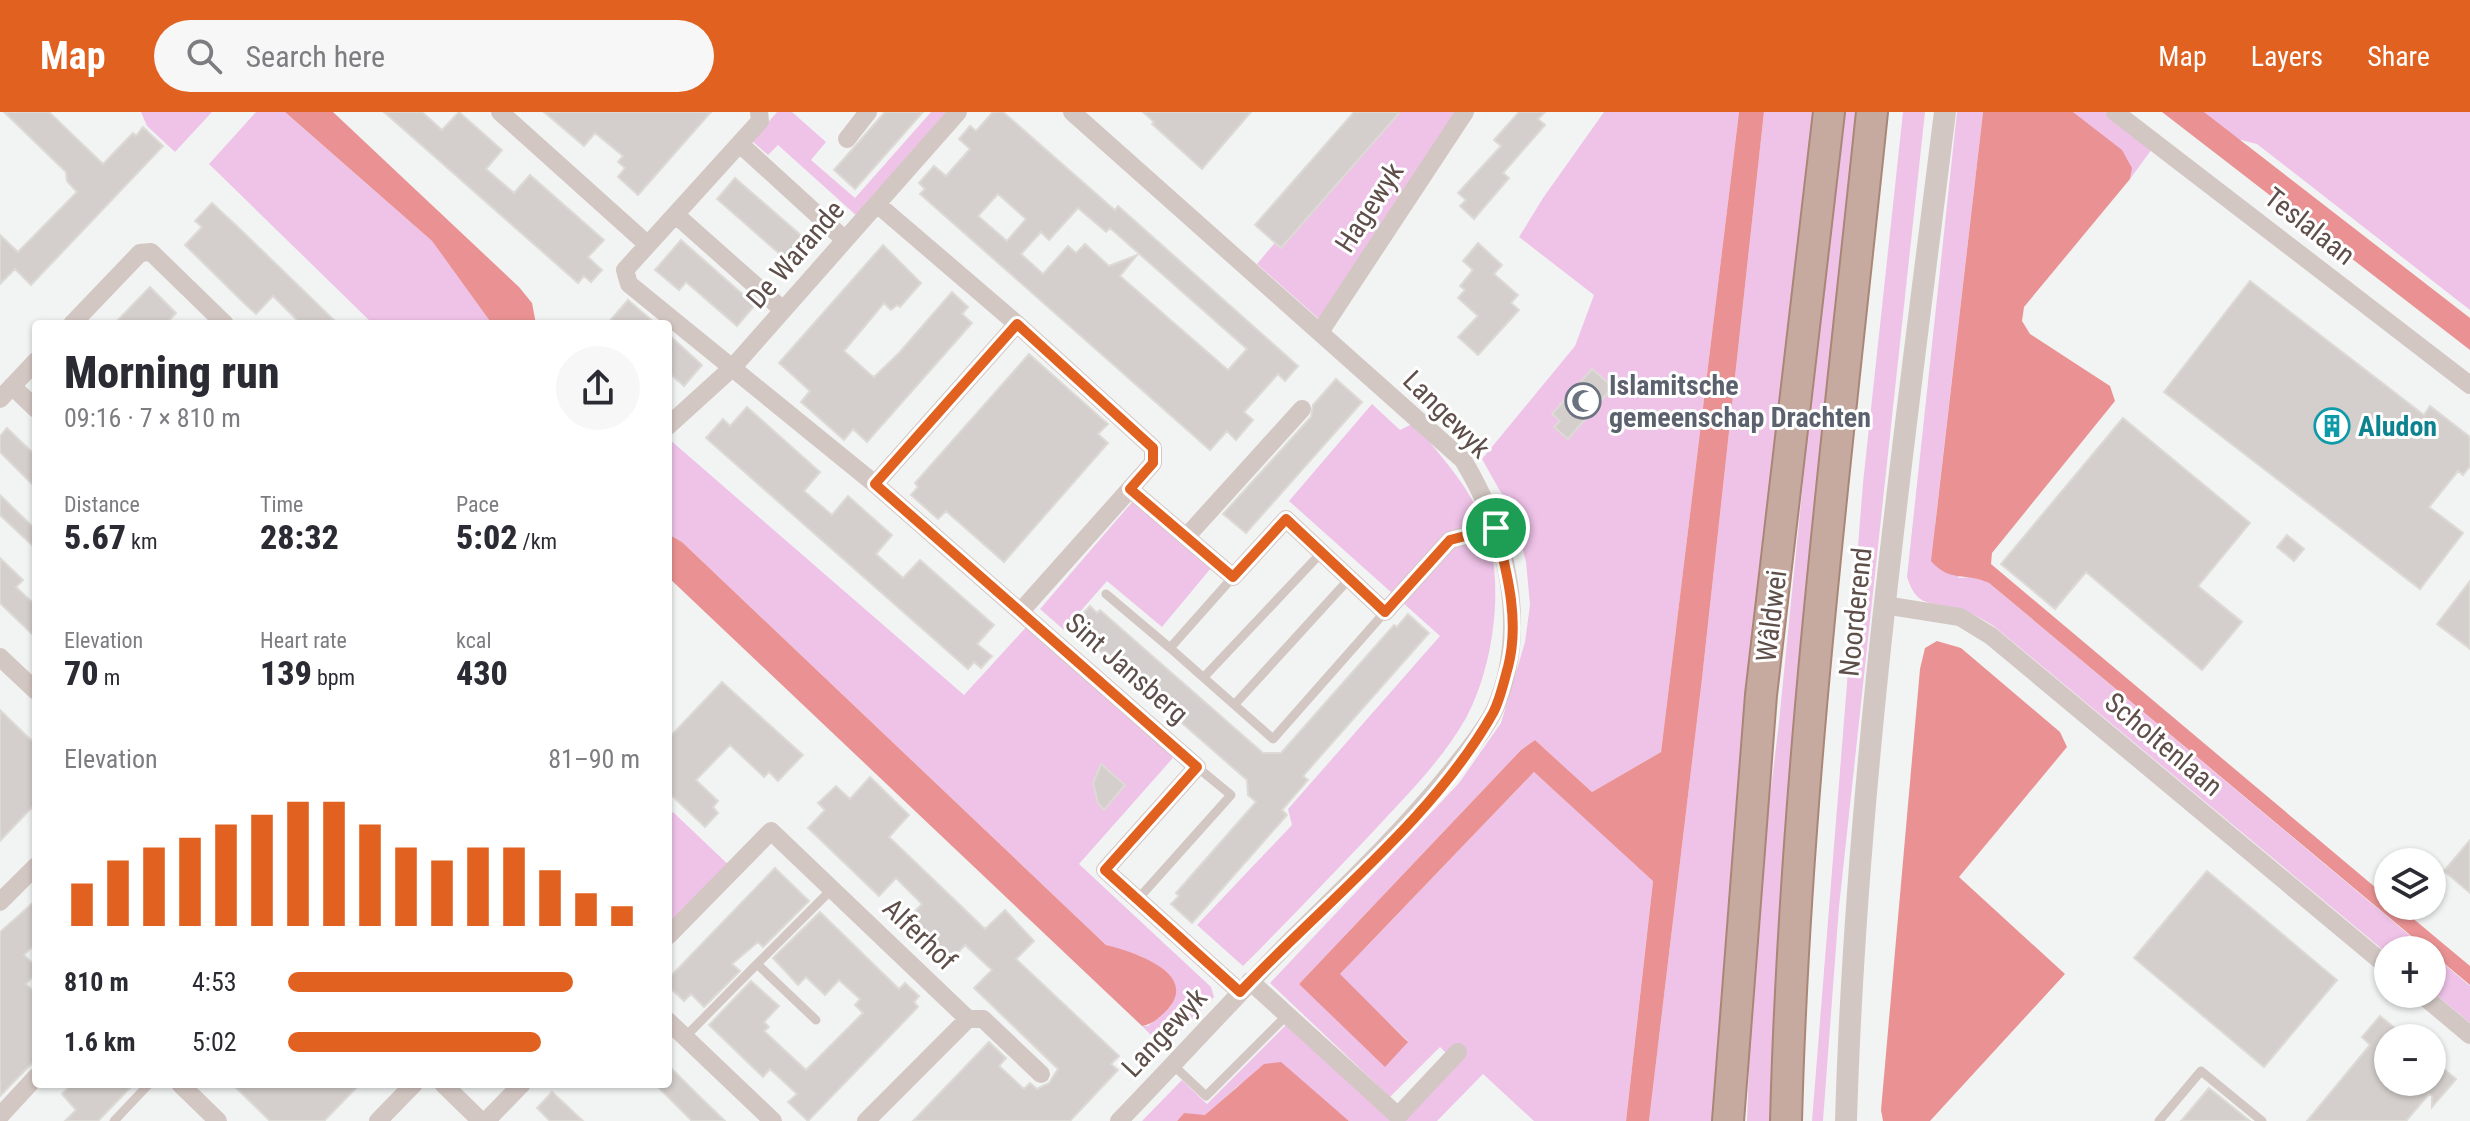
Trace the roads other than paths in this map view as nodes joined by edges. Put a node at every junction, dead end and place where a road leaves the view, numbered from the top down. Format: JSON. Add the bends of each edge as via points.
{"nodes":[{"id":1,"x":500,"y":112,"type":"edge"},
{"id":2,"x":759,"y":112,"type":"edge"},
{"id":3,"x":868,"y":112,"type":"edge"},
{"id":4,"x":958,"y":112,"type":"edge"},
{"id":5,"x":1072,"y":112,"type":"edge"},
{"id":6,"x":1465,"y":112,"type":"edge"},
{"id":7,"x":1829,"y":112,"type":"edge"},
{"id":8,"x":1872,"y":112,"type":"edge"},
{"id":9,"x":1945,"y":112,"type":"edge"},
{"id":10,"x":2115,"y":112,"type":"edge"},
{"id":11,"x":847,"y":139,"type":"dead end"},
{"id":12,"x":740,"y":144,"type":"junction"},
{"id":13,"x":877,"y":204,"type":"junction"},
{"id":14,"x":676,"y":215,"type":"junction"},
{"id":15,"x":845,"y":240,"type":"junction"},
{"id":16,"x":647,"y":244,"type":"junction"},
{"id":17,"x":783,"y":310,"type":"junction"},
{"id":18,"x":76,"y":320,"type":"edge"},
{"id":19,"x":221,"y":320,"type":"edge"},
{"id":20,"x":1017,"y":324,"type":"junction"},
{"id":21,"x":1320,"y":332,"type":"junction"},
{"id":22,"x":32,"y":365,"type":"edge"},
{"id":23,"x":733,"y":367,"type":"junction"},
{"id":24,"x":2470,"y":385,"type":"edge"},
{"id":25,"x":6,"y":392,"type":"edge"},
{"id":26,"x":32,"y":407,"type":"edge"},
{"id":27,"x":1302,"y":409,"type":"dead end"},
{"id":28,"x":672,"y":423,"type":"edge"},
{"id":29,"x":875,"y":484,"type":"junction"},
{"id":30,"x":1130,"y":489,"type":"junction"},
{"id":31,"x":1496,"y":528,"type":"junction"},
{"id":32,"x":1187,"y":536,"type":"junction"},
{"id":33,"x":1322,"y":552,"type":"junction"},
{"id":34,"x":1233,"y":577,"type":"junction"},
{"id":35,"x":1350,"y":578,"type":"junction"},
{"id":36,"x":1106,"y":594,"type":"dead end"},
{"id":37,"x":1884,"y":605,"type":"junction"},
{"id":38,"x":1021,"y":611,"type":"junction"},
{"id":39,"x":1385,"y":612,"type":"junction"},
{"id":40,"x":1170,"y":648,"type":"junction"},
{"id":41,"x":0,"y":657,"type":"edge"},
{"id":42,"x":1204,"y":677,"type":"junction"},
{"id":43,"x":32,"y":687,"type":"edge"},
{"id":44,"x":1235,"y":704,"type":"junction"},
{"id":45,"x":1197,"y":767,"type":"junction"},
{"id":46,"x":32,"y":879,"type":"edge"},
{"id":47,"x":832,"y":889,"type":"junction"},
{"id":48,"x":1138,"y":899,"type":"junction"},
{"id":49,"x":0,"y":902,"type":"edge"},
{"id":50,"x":672,"y":932,"type":"edge"},
{"id":51,"x":2374,"y":955,"type":"edge"},
{"id":52,"x":757,"y":964,"type":"junction"},
{"id":53,"x":1245,"y":987,"type":"junction"},
{"id":54,"x":2438,"y":1008,"type":"edge"},
{"id":55,"x":1287,"y":1015,"type":"junction"},
{"id":56,"x":968,"y":1019,"type":"junction"},
{"id":57,"x":816,"y":1020,"type":"dead end"},
{"id":58,"x":672,"y":1025,"type":"edge"},
{"id":59,"x":2470,"y":1035,"type":"edge"},
{"id":60,"x":685,"y":1037,"type":"junction"},
{"id":61,"x":1458,"y":1052,"type":"dead end"},
{"id":62,"x":1173,"y":1065,"type":"junction"},
{"id":63,"x":1041,"y":1074,"type":"dead end"},
{"id":64,"x":32,"y":1081,"type":"edge"},
{"id":65,"x":145,"y":1088,"type":"edge"},
{"id":66,"x":184,"y":1088,"type":"edge"},
{"id":67,"x":410,"y":1088,"type":"edge"},
{"id":68,"x":447,"y":1088,"type":"edge"},
{"id":69,"x":518,"y":1088,"type":"edge"},
{"id":70,"x":0,"y":1116,"type":"edge"},
{"id":71,"x":1399,"y":1118,"type":"edge"},
{"id":72,"x":114,"y":1121,"type":"edge"},
{"id":73,"x":218,"y":1121,"type":"edge"},
{"id":74,"x":378,"y":1121,"type":"edge"},
{"id":75,"x":484,"y":1121,"type":"edge"},
{"id":76,"x":773,"y":1121,"type":"edge"},
{"id":77,"x":866,"y":1121,"type":"edge"},
{"id":78,"x":1119,"y":1121,"type":"edge"},
{"id":79,"x":1728,"y":1121,"type":"edge"},
{"id":80,"x":1786,"y":1121,"type":"edge"},
{"id":81,"x":1846,"y":1121,"type":"edge"},
{"id":82,"x":2159,"y":1121,"type":"edge"},
{"id":83,"x":2262,"y":1121,"type":"edge"}],
"edges":[{"from":1,"to":16,"type":"street"},
{"from":2,"to":12,"type":"street","via":[[760,121]]},
{"from":3,"to":11,"type":"street"},
{"from":4,"to":13,"type":"street","name":"De Warande"},
{"from":5,"to":21,"type":"street","name":"Langewyk"},
{"from":6,"to":21,"type":"street","name":"Hagewyk"},
{"from":7,"to":79,"type":"highway","name":"Wâldwei","via":[[1761,695]]},
{"from":8,"to":80,"type":"highway","name":"Wâldwei","via":[[1808,737]]},
{"from":9,"to":37,"type":"street","name":"Noorderend"},
{"from":10,"to":24,"type":"street","name":"Teslalaan"},
{"from":12,"to":14,"type":"street"},
{"from":12,"to":15,"type":"street"},
{"from":13,"to":15,"type":"street","name":"De Warande"},
{"from":13,"to":20,"type":"street","name":"Sint Jansberg"},
{"from":14,"to":16,"type":"street"},
{"from":14,"to":17,"type":"street"},
{"from":15,"to":17,"type":"street","name":"De Warande"},
{"from":16,"to":23,"type":"street","name":"Sint Jansberg","via":[[625,270],[629,284]]},
{"from":17,"to":23,"type":"street","name":"De Warande"},
{"from":18,"to":19,"type":"street","via":[[140,253],[151,252]]},
{"from":20,"to":29,"type":"street"},
{"from":20,"to":30,"type":"street","name":"Sint Jansberg","via":[[1153,448],[1153,463]]},
{"from":21,"to":31,"type":"street","name":"Langewyk","via":[[1463,460]]},
{"from":22,"to":25,"type":"street"},
{"from":23,"to":28,"type":"street","name":"De Warande"},
{"from":23,"to":29,"type":"street","name":"Sint Jansberg"},
{"from":25,"to":26,"type":"street"},
{"from":27,"to":32,"type":"street"},
{"from":29,"to":38,"type":"street","name":"Sint Jansberg"},
{"from":30,"to":32,"type":"street"},
{"from":30,"to":38,"type":"street","name":"Sint Jansberg"},
{"from":31,"to":39,"type":"street","name":"Sint Jansberg","via":[[1450,540]]},
{"from":31,"to":53,"type":"street","name":"Langewyk","via":[[1511,591],[1512,635],[1494,711],[1416,816]]},
{"from":32,"to":34,"type":"street"},
{"from":33,"to":34,"type":"street","name":"Sint Jansberg","via":[[1286,519]]},
{"from":33,"to":35,"type":"street","name":"Sint Jansberg"},
{"from":33,"to":42,"type":"lane","name":"Sint Jansberg"},
{"from":34,"to":40,"type":"lane","name":"Sint Jansberg"},
{"from":35,"to":39,"type":"street","name":"Sint Jansberg"},
{"from":35,"to":44,"type":"lane","name":"Sint Jansberg"},
{"from":36,"to":40,"type":"lane"},
{"from":37,"to":51,"type":"street","name":"Scholtenlaan","via":[[1960,617],[1991,636]]},
{"from":37,"to":81,"type":"street","name":"Noorderend","via":[[1849,1006]]},
{"from":38,"to":45,"type":"street","name":"Sint Jansberg"},
{"from":39,"to":44,"type":"lane","name":"Sint Jansberg","via":[[1273,739]]},
{"from":40,"to":42,"type":"lane","name":"Sint Jansberg"},
{"from":41,"to":43,"type":"street"},
{"from":42,"to":44,"type":"lane","name":"Sint Jansberg"},
{"from":45,"to":48,"type":"street","via":[[1105,870]]},
{"from":45,"to":48,"type":"lane","name":"Sint Jansberg","via":[[1231,795]]},
{"from":46,"to":49,"type":"street"},
{"from":47,"to":50,"type":"street","name":"Alferhof","via":[[771,831]]},
{"from":47,"to":52,"type":"lane"},
{"from":47,"to":56,"type":"street","name":"Alferhof"},
{"from":48,"to":53,"type":"street"},
{"from":52,"to":57,"type":"lane"},
{"from":52,"to":60,"type":"lane"},
{"from":53,"to":55,"type":"street"},
{"from":53,"to":62,"type":"street","name":"Langewyk"},
{"from":54,"to":59,"type":"street"},
{"from":55,"to":62,"type":"lane","via":[[1206,1096]]},
{"from":55,"to":71,"type":"street"},
{"from":56,"to":63,"type":"street","name":"Alferhof","via":[[983,1019]]},
{"from":56,"to":77,"type":"street"},
{"from":58,"to":60,"type":"street"},
{"from":60,"to":76,"type":"street"},
{"from":61,"to":71,"type":"street"},
{"from":62,"to":78,"type":"street","name":"Langewyk"},
{"from":64,"to":70,"type":"street"},
{"from":65,"to":72,"type":"lane"},
{"from":66,"to":73,"type":"street"},
{"from":67,"to":74,"type":"street"},
{"from":68,"to":75,"type":"street"},
{"from":69,"to":75,"type":"street"},
{"from":82,"to":83,"type":"lane","via":[[2201,1071]]}]}
